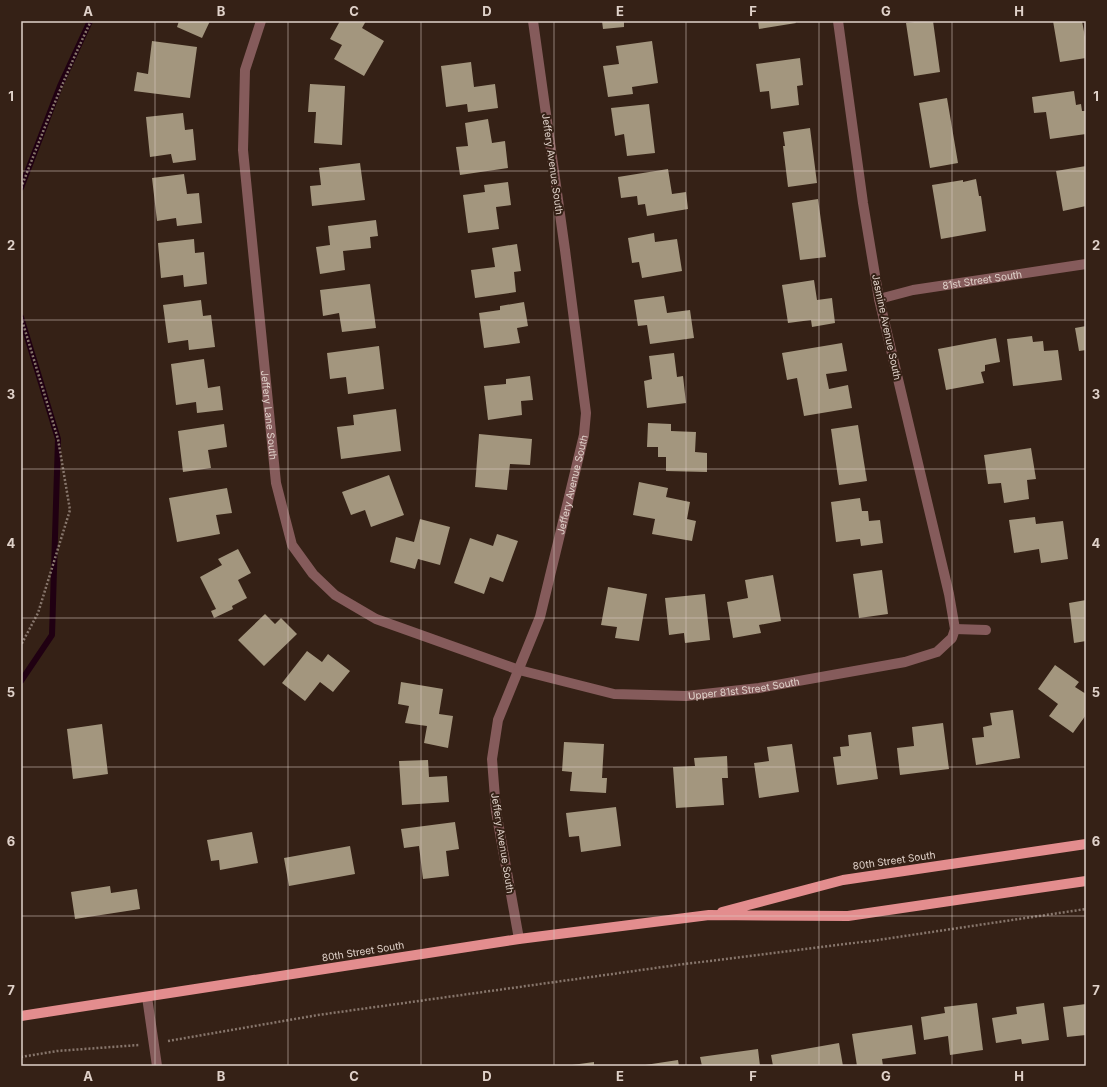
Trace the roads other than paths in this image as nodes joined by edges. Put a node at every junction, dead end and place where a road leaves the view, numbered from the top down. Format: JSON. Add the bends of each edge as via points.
{"nodes":[{"id":1,"x":261,"y":21,"type":"edge"},
{"id":2,"x":532,"y":21,"type":"edge"},
{"id":3,"x":838,"y":21,"type":"edge"},
{"id":4,"x":1086,"y":264,"type":"edge"},
{"id":5,"x":879,"y":299,"type":"junction"},
{"id":6,"x":955,"y":628,"type":"junction"},
{"id":7,"x":986,"y":630,"type":"dead end"},
{"id":8,"x":519,"y":670,"type":"junction"},
{"id":9,"x":1086,"y":844,"type":"edge"},
{"id":10,"x":1086,"y":881,"type":"edge"},
{"id":11,"x":709,"y":915,"type":"junction"},
{"id":12,"x":519,"y":939,"type":"junction"},
{"id":13,"x":147,"y":997,"type":"junction"},
{"id":14,"x":21,"y":1016,"type":"edge"},
{"id":15,"x":156,"y":1066,"type":"edge"}],
"edges":[{"from":1,"to":8,"type":"street","name":"Jeffery Lane South","via":[[245,70],[243,150],[276,483],[292,545],[313,574],[335,595],[376,619]]},
{"from":2,"to":8,"type":"street","name":"Jeffery Avenue South","via":[[586,413],[584,435],[540,617]]},
{"from":3,"to":5,"type":"street","name":"Jasmine Avenue South"},
{"from":4,"to":5,"type":"street","name":"81st Street South","via":[[913,290]]},
{"from":5,"to":6,"type":"street","name":"Jasmine Avenue South"},
{"from":6,"to":7,"type":"street"},
{"from":6,"to":8,"type":"street","name":"Upper 81st Street South","via":[[952,638],[937,652],[905,662],[759,688],[686,696],[614,694]]},
{"from":8,"to":12,"type":"street","name":"Jeffery Avenue South","via":[[498,720],[492,759],[496,811]]},
{"from":9,"to":11,"type":"main road","name":"80th Street South","via":[[843,880]]},
{"from":10,"to":11,"type":"main road","name":"80th Street South","via":[[848,916]]},
{"from":11,"to":12,"type":"main road","name":"80th Street South"},
{"from":12,"to":13,"type":"main road","name":"80th Street South"},
{"from":13,"to":14,"type":"main road","name":"80th Street South"},
{"from":13,"to":15,"type":"street"}]}
